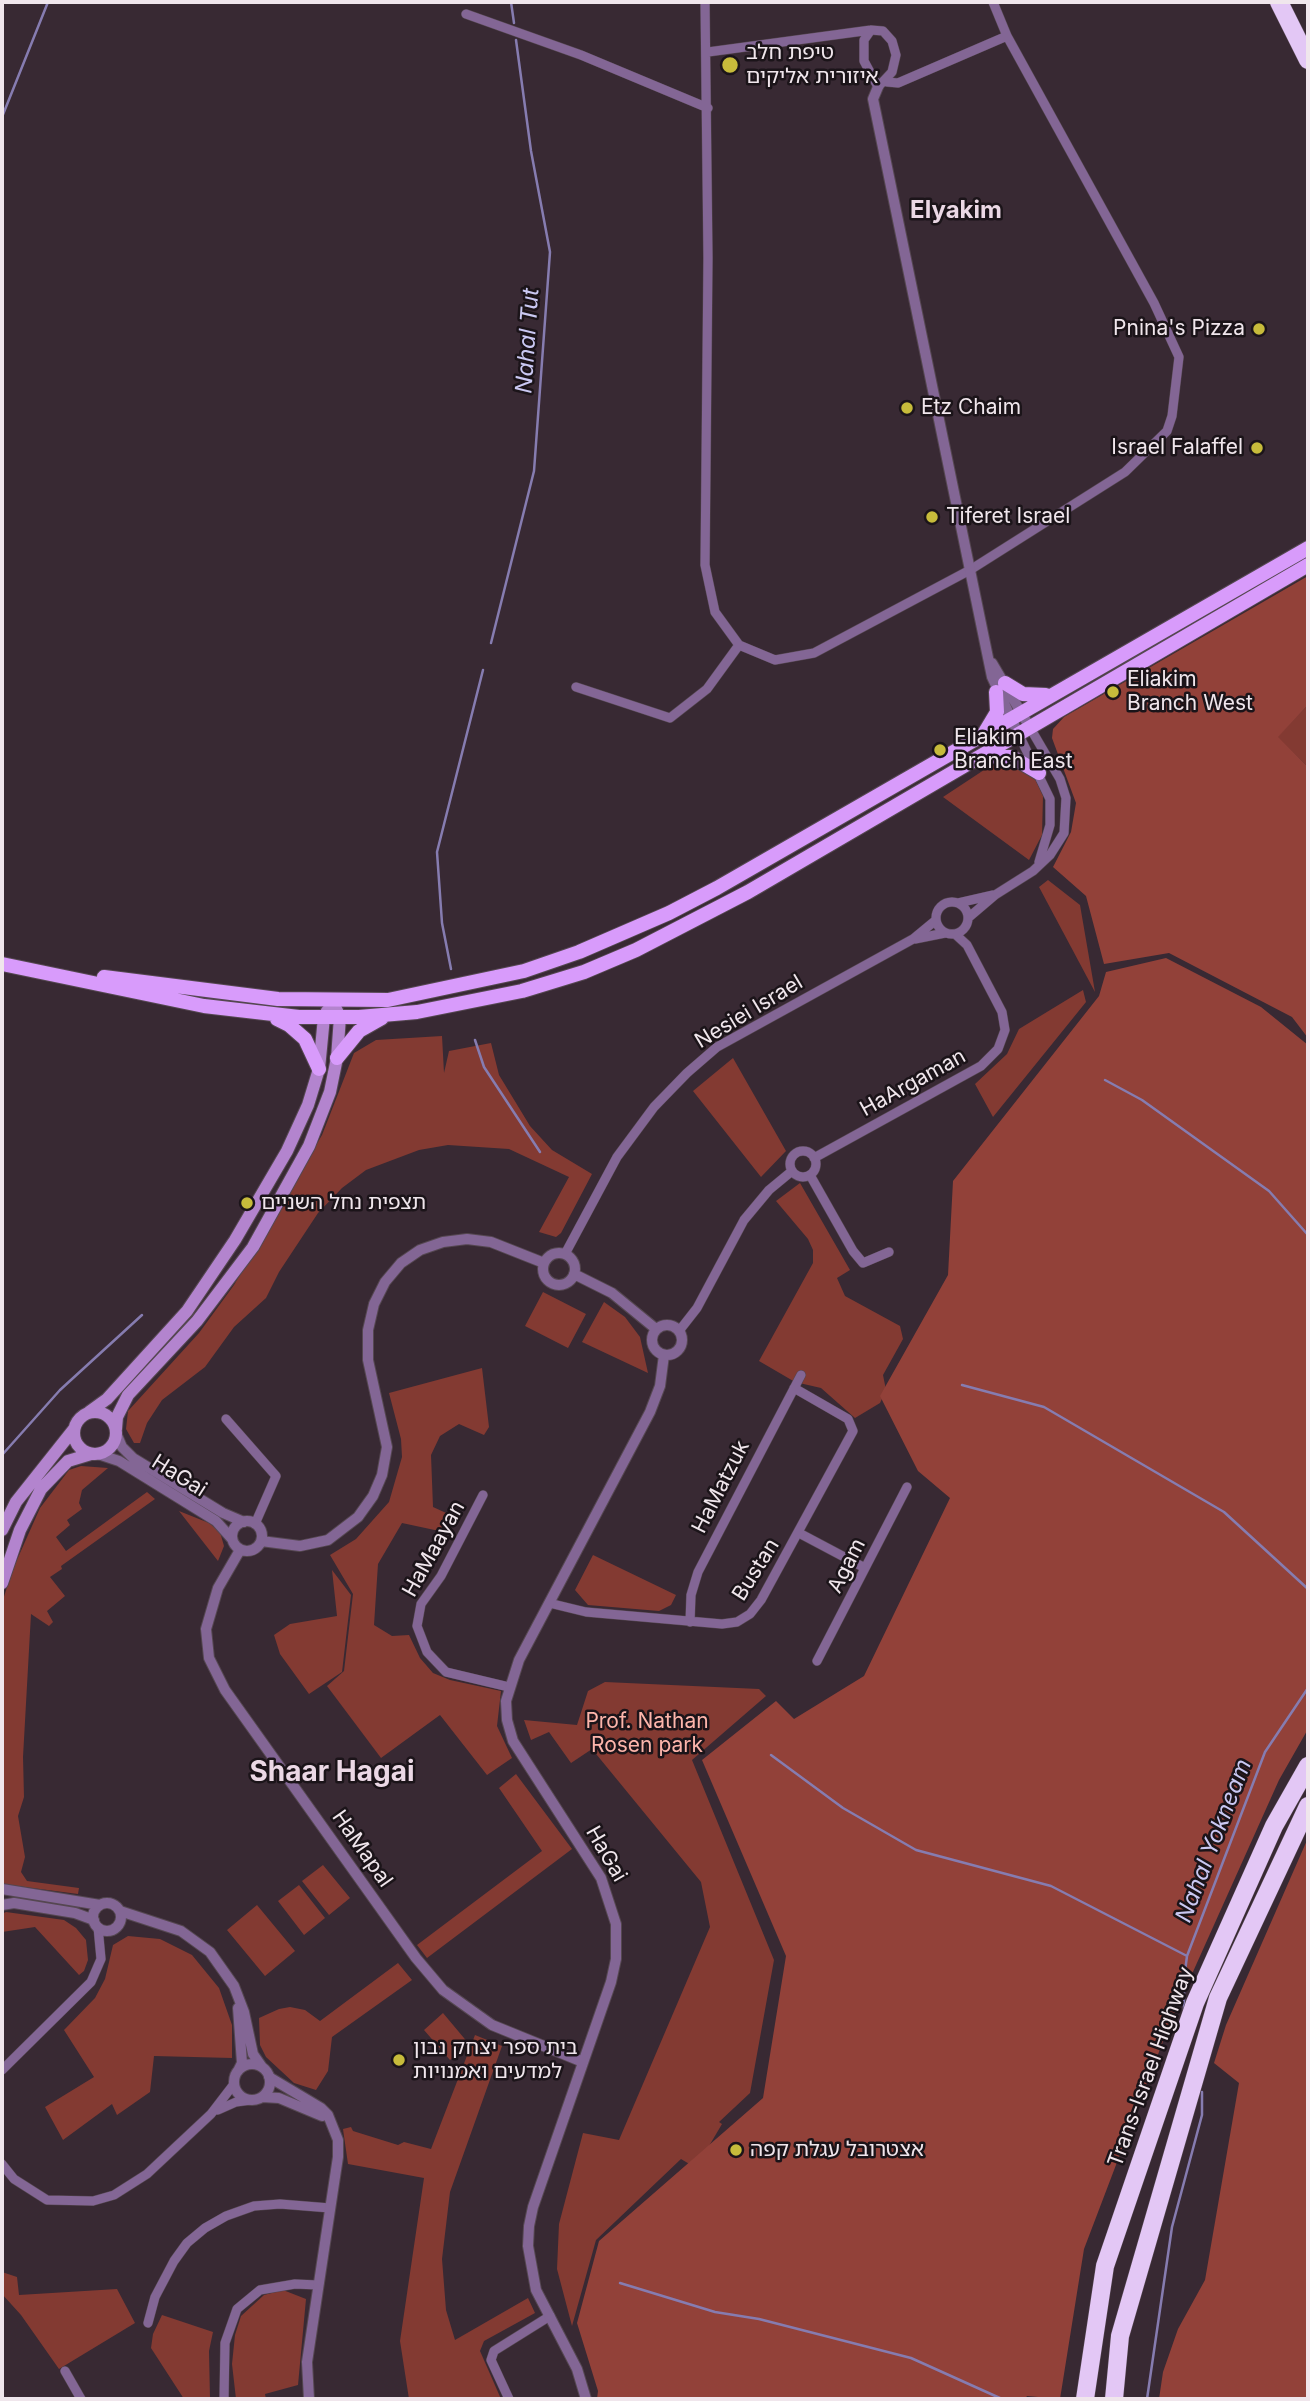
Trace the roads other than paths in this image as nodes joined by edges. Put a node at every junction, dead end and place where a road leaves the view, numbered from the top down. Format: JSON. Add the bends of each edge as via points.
{"nodes":[{"id":1,"x":705,"y":2,"type":"edge"},
{"id":2,"x":993,"y":2,"type":"edge"},
{"id":3,"x":1279,"y":2,"type":"edge"},
{"id":4,"x":466,"y":14,"type":"dead end"},
{"id":5,"x":871,"y":30,"type":"junction"},
{"id":6,"x":1007,"y":36,"type":"junction"},
{"id":7,"x":708,"y":52,"type":"junction"},
{"id":8,"x":1308,"y":60,"type":"edge"},
{"id":9,"x":883,"y":84,"type":"junction"},
{"id":10,"x":708,"y":108,"type":"junction"},
{"id":11,"x":1308,"y":548,"type":"edge"},
{"id":12,"x":1308,"y":565,"type":"edge"},
{"id":13,"x":970,"y":570,"type":"junction"},
{"id":14,"x":739,"y":645,"type":"junction"},
{"id":15,"x":576,"y":687,"type":"dead end"},
{"id":16,"x":1001,"y":687,"type":"junction"},
{"id":17,"x":1051,"y":695,"type":"junction"},
{"id":18,"x":1016,"y":715,"type":"junction"},
{"id":19,"x":1023,"y":730,"type":"junction"},
{"id":20,"x":984,"y":734,"type":"junction"},
{"id":21,"x":980,"y":756,"type":"junction"},
{"id":22,"x":1039,"y":773,"type":"junction"},
{"id":23,"x":1036,"y":868,"type":"junction"},
{"id":24,"x":995,"y":895,"type":"junction"},
{"id":25,"x":958,"y":903,"type":"junction"},
{"id":26,"x":936,"y":920,"type":"junction"},
{"id":27,"x":967,"y":922,"type":"junction"},
{"id":28,"x":950,"y":933,"type":"junction"},
{"id":29,"x":913,"y":939,"type":"junction"},
{"id":30,"x":967,"y":945,"type":"junction"},
{"id":31,"x":2,"y":963,"type":"edge"},
{"id":32,"x":332,"y":1002,"type":"junction"},
{"id":33,"x":266,"y":1014,"type":"junction"},
{"id":34,"x":389,"y":1016,"type":"junction"},
{"id":35,"x":324,"y":1017,"type":"junction"},
{"id":36,"x":340,"y":1017,"type":"junction"},
{"id":37,"x":337,"y":1058,"type":"junction"},
{"id":38,"x":319,"y":1069,"type":"junction"},
{"id":39,"x":814,"y":1158,"type":"junction"},
{"id":40,"x":792,"y":1171,"type":"junction"},
{"id":41,"x":810,"y":1175,"type":"junction"},
{"id":42,"x":888,"y":1252,"type":"dead end"},
{"id":43,"x":565,"y":1254,"type":"junction"},
{"id":44,"x":544,"y":1263,"type":"junction"},
{"id":45,"x":574,"y":1274,"type":"junction"},
{"id":46,"x":656,"y":1329,"type":"junction"},
{"id":47,"x":679,"y":1331,"type":"junction"},
{"id":48,"x":664,"y":1355,"type":"junction"},
{"id":49,"x":801,"y":1375,"type":"dead end"},
{"id":50,"x":794,"y":1388,"type":"junction"},
{"id":51,"x":89,"y":1412,"type":"junction"},
{"id":52,"x":226,"y":1419,"type":"dead end"},
{"id":53,"x":74,"y":1429,"type":"junction"},
{"id":54,"x":116,"y":1431,"type":"junction"},
{"id":55,"x":94,"y":1454,"type":"junction"},
{"id":56,"x":907,"y":1487,"type":"dead end"},
{"id":57,"x":483,"y":1495,"type":"dead end"},
{"id":58,"x":250,"y":1523,"type":"junction"},
{"id":59,"x":2,"y":1530,"type":"edge"},
{"id":60,"x":799,"y":1533,"type":"junction"},
{"id":61,"x":232,"y":1539,"type":"junction"},
{"id":62,"x":261,"y":1541,"type":"junction"},
{"id":63,"x":240,"y":1550,"type":"junction"},
{"id":64,"x":865,"y":1569,"type":"junction"},
{"id":65,"x":2,"y":1583,"type":"edge"},
{"id":66,"x":549,"y":1603,"type":"junction"},
{"id":67,"x":690,"y":1622,"type":"junction"},
{"id":68,"x":817,"y":1661,"type":"dead end"},
{"id":69,"x":509,"y":1687,"type":"junction"},
{"id":70,"x":1308,"y":1766,"type":"edge"},
{"id":71,"x":1308,"y":1805,"type":"edge"},
{"id":72,"x":2,"y":1889,"type":"edge"},
{"id":73,"x":2,"y":1905,"type":"edge"},
{"id":74,"x":100,"y":1905,"type":"junction"},
{"id":75,"x":120,"y":1911,"type":"junction"},
{"id":76,"x":156,"y":1922,"type":"junction"},
{"id":77,"x":96,"y":1923,"type":"junction"},
{"id":78,"x":118,"y":1926,"type":"junction"},
{"id":79,"x":238,"y":1998,"type":"junction"},
{"id":80,"x":583,"y":2062,"type":"junction"},
{"id":81,"x":262,"y":2067,"type":"junction"},
{"id":82,"x":2,"y":2070,"type":"edge"},
{"id":83,"x":238,"y":2071,"type":"junction"},
{"id":84,"x":269,"y":2077,"type":"junction"},
{"id":85,"x":234,"y":2084,"type":"junction"},
{"id":86,"x":262,"y":2096,"type":"junction"},
{"id":87,"x":251,"y":2100,"type":"junction"},
{"id":88,"x":208,"y":2117,"type":"junction"},
{"id":89,"x":332,"y":2124,"type":"junction"},
{"id":90,"x":2,"y":2164,"type":"edge"},
{"id":91,"x":330,"y":2208,"type":"junction"},
{"id":92,"x":318,"y":2285,"type":"junction"},
{"id":93,"x":550,"y":2316,"type":"junction"},
{"id":94,"x":148,"y":2323,"type":"dead end"},
{"id":95,"x":65,"y":2371,"type":"dead end"},
{"id":96,"x":81,"y":2399,"type":"edge"},
{"id":97,"x":224,"y":2399,"type":"edge"},
{"id":98,"x":309,"y":2399,"type":"edge"},
{"id":99,"x":509,"y":2399,"type":"edge"},
{"id":100,"x":586,"y":2399,"type":"edge"},
{"id":101,"x":1082,"y":2399,"type":"edge"},
{"id":102,"x":1114,"y":2399,"type":"edge"}],
"edges":[{"from":1,"to":7,"type":"street"},
{"from":2,"to":6,"type":"street"},
{"from":3,"to":8,"type":"highway"},
{"from":4,"to":10,"type":"street"},
{"from":5,"to":7,"type":"street"},
{"from":5,"to":9,"type":"street","via":[[864,40],[864,61]]},
{"from":5,"to":9,"type":"street","via":[[883,30],[896,55]]},
{"from":6,"to":9,"type":"street","via":[[898,83]]},
{"from":6,"to":13,"type":"street","via":[[1179,356],[1167,431],[1125,472]]},
{"from":7,"to":10,"type":"street"},
{"from":9,"to":13,"type":"street","via":[[873,99]]},
{"from":10,"to":14,"type":"street","via":[[705,565],[715,612]]},
{"from":11,"to":17,"type":"main road"},
{"from":12,"to":19,"type":"main road"},
{"from":13,"to":14,"type":"street","via":[[814,653],[775,660]]},
{"from":13,"to":16,"type":"street","via":[[990,661]]},
{"from":14,"to":15,"type":"street","via":[[707,689],[670,718]]},
{"from":16,"to":17,"type":"main road","via":[[1031,696]]},
{"from":16,"to":18,"type":"street"},
{"from":16,"to":20,"type":"main road","via":[[997,712]]},
{"from":17,"to":18,"type":"main road"},
{"from":18,"to":19,"type":"street"},
{"from":18,"to":20,"type":"main road"},
{"from":19,"to":21,"type":"main road"},
{"from":19,"to":22,"type":"street"},
{"from":19,"to":23,"type":"street","via":[[1060,779],[1067,810],[1064,833]]},
{"from":20,"to":32,"type":"main road","via":[[717,888],[626,933],[524,971],[469,984],[387,1000]]},
{"from":21,"to":22,"type":"main road","via":[[1013,757]]},
{"from":21,"to":34,"type":"main road","via":[[748,892],[636,950],[522,991]]},
{"from":22,"to":23,"type":"street","via":[[1051,814]]},
{"from":23,"to":24,"type":"street"},
{"from":24,"to":25,"type":"street"},
{"from":24,"to":27,"type":"street"},
{"from":25,"to":26,"type":"street","via":[[942,905]]},
{"from":25,"to":27,"type":"street","via":[[965,909]]},
{"from":26,"to":28,"type":"street"},
{"from":26,"to":29,"type":"street","name":"Nesiei Israel"},
{"from":27,"to":28,"type":"street"},
{"from":27,"to":30,"type":"street","name":"HaArgaman"},
{"from":28,"to":29,"type":"street","name":"Nesiei Israel"},
{"from":28,"to":30,"type":"street","name":"HaArgaman"},
{"from":29,"to":43,"type":"street","name":"Nesiei Israel","via":[[717,1048],[687,1073],[654,1107],[617,1157]]},
{"from":30,"to":39,"type":"street","name":"HaArgaman","via":[[1002,1012],[1005,1030],[998,1049],[981,1066]]},
{"from":31,"to":32,"type":"main road","via":[[267,998]]},
{"from":31,"to":33,"type":"main road","via":[[204,1006]]},
{"from":32,"to":35,"type":"main road"},
{"from":32,"to":36,"type":"main road"},
{"from":33,"to":35,"type":"main road"},
{"from":33,"to":38,"type":"main road","via":[[296,1030],[311,1047]]},
{"from":34,"to":36,"type":"main road"},
{"from":34,"to":37,"type":"main road","via":[[359,1031]]},
{"from":35,"to":36,"type":"main road"},
{"from":35,"to":38,"type":"main road"},
{"from":36,"to":37,"type":"main road"},
{"from":37,"to":54,"type":"main road","via":[[330,1092],[309,1146],[253,1247],[197,1321],[128,1395]]},
{"from":38,"to":51,"type":"main road","via":[[296,1132],[218,1269],[172,1328],[107,1399]]},
{"from":39,"to":40,"type":"street","via":[[796,1153]]},
{"from":39,"to":41,"type":"street","via":[[816,1165]]},
{"from":40,"to":41,"type":"street"},
{"from":40,"to":47,"type":"street","via":[[744,1220],[697,1308]]},
{"from":41,"to":42,"type":"street","via":[[863,1263]]},
{"from":43,"to":44,"type":"street","via":[[555,1253]]},
{"from":43,"to":45,"type":"street","via":[[573,1260]]},
{"from":44,"to":45,"type":"street","via":[[544,1274],[551,1282],[567,1282]]},
{"from":44,"to":62,"type":"street","via":[[491,1242],[467,1239],[420,1250],[401,1263],[379,1293],[368,1330],[368,1360],[387,1447],[373,1496],[353,1522],[328,1540],[300,1546]]},
{"from":45,"to":46,"type":"street","via":[[622,1299]]},
{"from":46,"to":47,"type":"street","via":[[668,1325]]},
{"from":46,"to":48,"type":"street","via":[[652,1343]]},
{"from":47,"to":48,"type":"street","via":[[681,1346]]},
{"from":48,"to":66,"type":"street","name":"HaGai","via":[[660,1386],[650,1412]]},
{"from":49,"to":50,"type":"street","name":"HaMatzuk"},
{"from":50,"to":60,"type":"street","name":"Bustan","via":[[848,1419],[853,1428]]},
{"from":50,"to":67,"type":"street","name":"HaMatzuk","via":[[698,1572]]},
{"from":51,"to":53,"type":"main road"},
{"from":51,"to":54,"type":"main road","via":[[110,1417]]},
{"from":52,"to":58,"type":"street","via":[[275,1476]]},
{"from":53,"to":55,"type":"main road","via":[[78,1446]]},
{"from":53,"to":59,"type":"main road","via":[[16,1503]]},
{"from":54,"to":55,"type":"main road","via":[[113,1444]]},
{"from":54,"to":58,"type":"street","name":"HaGai","via":[[133,1458],[226,1515]]},
{"from":55,"to":61,"type":"street","name":"HaGai","via":[[119,1461],[216,1521]]},
{"from":55,"to":65,"type":"main road","via":[[68,1461],[41,1489],[19,1530]]},
{"from":56,"to":64,"type":"street","name":"Agam"},
{"from":57,"to":69,"type":"street","name":"HaMaayan","via":[[421,1604],[418,1626],[427,1652],[446,1672]]},
{"from":58,"to":61,"type":"street","via":[[235,1528]]},
{"from":58,"to":62,"type":"street","via":[[260,1530]]},
{"from":60,"to":64,"type":"street"},
{"from":60,"to":67,"type":"street","name":"Bustan","via":[[750,1614],[727,1624]]},
{"from":61,"to":63,"type":"street"},
{"from":62,"to":63,"type":"street","via":[[254,1550]]},
{"from":63,"to":80,"type":"street","name":"HaMapal","via":[[218,1588],[205,1629],[209,1658],[225,1690],[443,1990],[492,2025]]},
{"from":64,"to":68,"type":"street","name":"Agam"},
{"from":66,"to":67,"type":"street","name":"Bustan","via":[[586,1612]]},
{"from":66,"to":69,"type":"street","name":"HaGai"},
{"from":69,"to":80,"type":"street","name":"HaGai","via":[[506,1711],[513,1741],[594,1867],[614,1913],[614,1971]]},
{"from":70,"to":101,"type":"highway","name":"Trans-Israel Highway","via":[[1274,1826],[1195,2003],[1105,2266]]},
{"from":71,"to":102,"type":"highway","name":"Trans-Israel Highway","via":[[1218,1997],[1120,2336]]},
{"from":72,"to":74,"type":"street"},
{"from":73,"to":77,"type":"street","via":[[75,1913]]},
{"from":74,"to":75,"type":"street","via":[[114,1904]]},
{"from":74,"to":77,"type":"street","via":[[94,1911]]},
{"from":75,"to":76,"type":"street"},
{"from":75,"to":78,"type":"street"},
{"from":76,"to":78,"type":"street"},
{"from":76,"to":79,"type":"street","via":[[196,1939],[210,1951]]},
{"from":77,"to":78,"type":"street","via":[[106,1931]]},
{"from":77,"to":82,"type":"street","via":[[101,1959],[91,1982]]},
{"from":79,"to":81,"type":"street","via":[[253,2054]]},
{"from":79,"to":83,"type":"street","via":[[242,2063]]},
{"from":80,"to":93,"type":"street","name":"HaGai","via":[[529,2226],[534,2283]]},
{"from":81,"to":83,"type":"street","via":[[247,2065]]},
{"from":81,"to":84,"type":"street"},
{"from":83,"to":85,"type":"street"},
{"from":84,"to":86,"type":"street","via":[[269,2088]]},
{"from":84,"to":89,"type":"street","via":[[310,2099]]},
{"from":85,"to":87,"type":"street","via":[[238,2093]]},
{"from":85,"to":88,"type":"street"},
{"from":86,"to":87,"type":"street"},
{"from":86,"to":89,"type":"street","via":[[306,2107]]},
{"from":87,"to":88,"type":"street","via":[[236,2102]]},
{"from":88,"to":90,"type":"street","via":[[139,2180],[93,2201],[47,2200],[14,2179]]},
{"from":89,"to":91,"type":"street","via":[[338,2157]]},
{"from":91,"to":92,"type":"street"},
{"from":91,"to":94,"type":"street","via":[[254,2206],[205,2228],[174,2261]]},
{"from":92,"to":97,"type":"street","via":[[260,2290],[237,2309],[225,2343]]},
{"from":92,"to":98,"type":"street","via":[[307,2362]]},
{"from":93,"to":99,"type":"street","via":[[494,2351],[491,2360]]},
{"from":93,"to":100,"type":"street","name":"HaGai","via":[[577,2369]]},
{"from":95,"to":96,"type":"street"}]}
